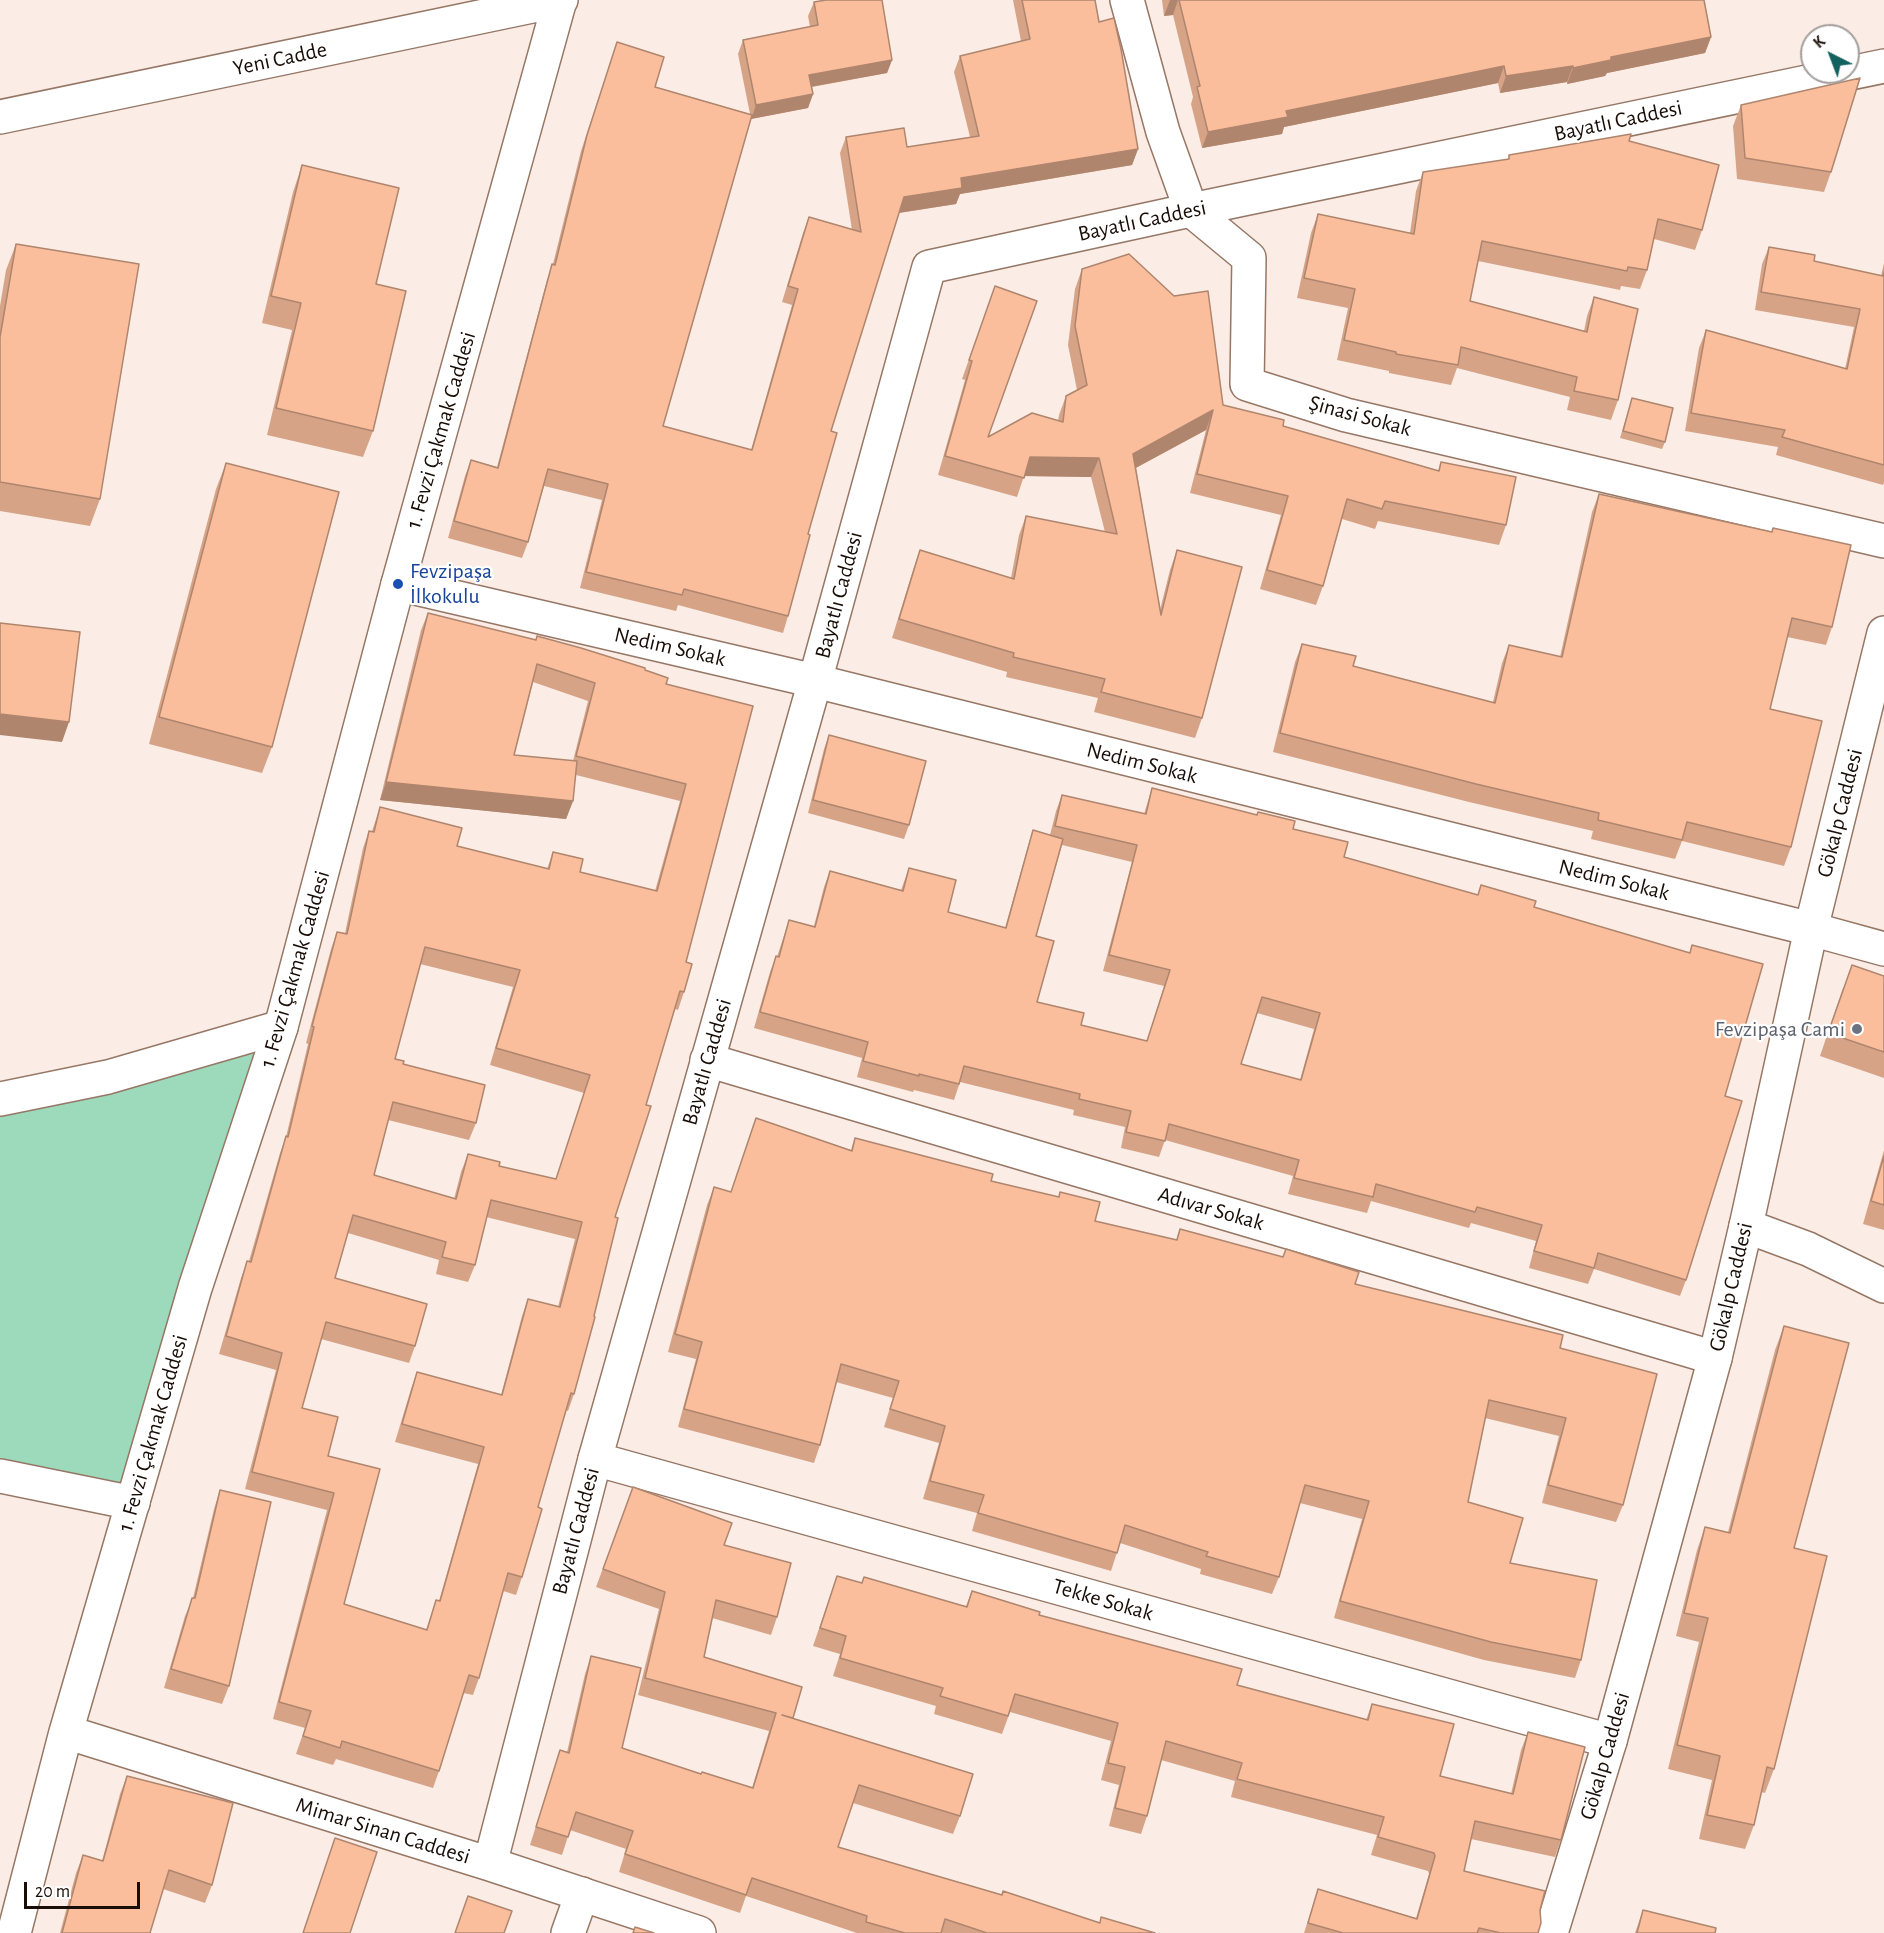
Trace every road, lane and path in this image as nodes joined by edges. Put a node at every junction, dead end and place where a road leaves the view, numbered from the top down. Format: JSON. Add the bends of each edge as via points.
{"nodes":[{"id":1,"x":561,"y":0,"type":"edge"},
{"id":2,"x":1127,"y":0,"type":"edge"},
{"id":3,"x":1884,"y":66,"type":"edge"},
{"id":4,"x":0,"y":117,"type":"edge"},
{"id":5,"x":1191,"y":210,"type":"junction"},
{"id":6,"x":1884,"y":541,"type":"edge"},
{"id":7,"x":398,"y":584,"type":"junction"},
{"id":8,"x":1884,"y":633,"type":"edge"},
{"id":9,"x":815,"y":681,"type":"junction"},
{"id":10,"x":1811,"y":929,"type":"junction"},
{"id":11,"x":1884,"y":949,"type":"edge"},
{"id":12,"x":281,"y":1027,"type":"junction"},
{"id":13,"x":707,"y":1060,"type":"junction"},
{"id":14,"x":0,"y":1099,"type":"edge"},
{"id":15,"x":1746,"y":1226,"type":"junction"},
{"id":16,"x":1884,"y":1286,"type":"edge"},
{"id":17,"x":1714,"y":1359,"type":"junction"},
{"id":18,"x":595,"y":1459,"type":"junction"},
{"id":19,"x":0,"y":1476,"type":"edge"},
{"id":20,"x":133,"y":1503,"type":"junction"},
{"id":21,"x":66,"y":1732,"type":"junction"},
{"id":22,"x":1610,"y":1741,"type":"junction"},
{"id":23,"x":490,"y":1864,"type":"junction"},
{"id":24,"x":582,"y":1894,"type":"junction"},
{"id":25,"x":14,"y":1933,"type":"edge"},
{"id":26,"x":568,"y":1933,"type":"edge"},
{"id":27,"x":699,"y":1933,"type":"edge"},
{"id":28,"x":1551,"y":1933,"type":"edge"}],
"edges":[{"from":1,"to":4,"type":"street","name":"Yeni Cadde"},
{"from":1,"to":7,"type":"street","name":"1. Fevzi Çakmak Caddesi"},
{"from":2,"to":5,"type":"street","name":"Şinasi Sokak","via":[[1162,132]]},
{"from":3,"to":5,"type":"street","name":"Bayatlı Caddesi"},
{"from":5,"to":6,"type":"street","name":"Şinasi Sokak","via":[[1249,258],[1247,384],[1346,415]]},
{"from":5,"to":9,"type":"street","name":"Bayatlı Caddesi","via":[[929,267]]},
{"from":7,"to":9,"type":"street","name":"Nedim Sokak"},
{"from":7,"to":12,"type":"street","name":"1. Fevzi Çakmak Caddesi"},
{"from":8,"to":10,"type":"street","name":"Gökalp Caddesi"},
{"from":9,"to":10,"type":"street","name":"Nedim Sokak"},
{"from":9,"to":13,"type":"street","name":"Bayatlı Caddesi"},
{"from":10,"to":11,"type":"street","name":"Nedim Sokak"},
{"from":10,"to":15,"type":"street","name":"Gökalp Caddesi"},
{"from":12,"to":14,"type":"street","via":[[108,1077]]},
{"from":12,"to":20,"type":"street","name":"1. Fevzi Çakmak Caddesi","via":[[195,1288]]},
{"from":13,"to":17,"type":"street","name":"Adıvar Sokak"},
{"from":13,"to":18,"type":"street","name":"Bayatlı Caddesi"},
{"from":15,"to":16,"type":"street","via":[[1808,1249]]},
{"from":15,"to":17,"type":"street","name":"Gökalp Caddesi"},
{"from":17,"to":22,"type":"street","name":"Gökalp Caddesi"},
{"from":18,"to":22,"type":"street","name":"Tekke Sokak"},
{"from":18,"to":23,"type":"street","name":"Bayatlı Caddesi"},
{"from":19,"to":20,"type":"street"},
{"from":20,"to":21,"type":"street","name":"1. Fevzi Çakmak Caddesi"},
{"from":21,"to":23,"type":"street","name":"Mimar Sinan Caddesi"},
{"from":21,"to":25,"type":"street","name":"1. Fevzi Çakmak Caddesi"},
{"from":22,"to":28,"type":"street","name":"Gökalp Caddesi"},
{"from":23,"to":24,"type":"street","name":"Mimar Sinan Caddesi"},
{"from":24,"to":26,"type":"street"},
{"from":24,"to":27,"type":"street","name":"Mimar Sinan Caddesi"}]}
